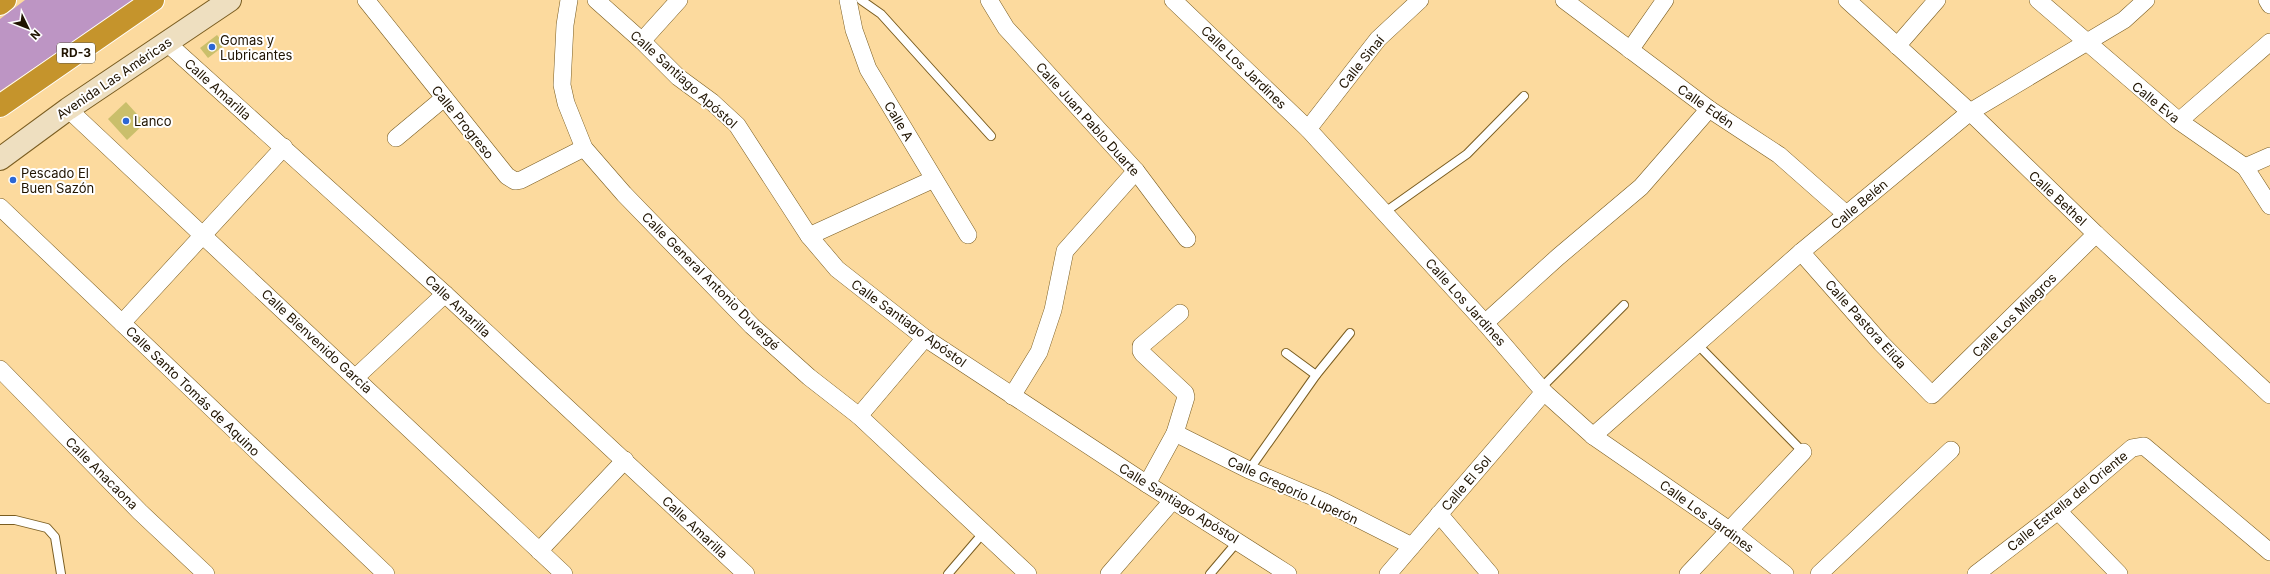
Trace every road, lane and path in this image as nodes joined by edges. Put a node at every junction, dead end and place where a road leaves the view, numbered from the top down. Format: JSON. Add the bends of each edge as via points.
{"nodes":[{"id":1,"x":5,"y":0,"type":"edge"},
{"id":2,"x":153,"y":0,"type":"edge"},
{"id":3,"x":230,"y":0,"type":"edge"},
{"id":4,"x":366,"y":0,"type":"edge"},
{"id":5,"x":569,"y":0,"type":"edge"},
{"id":6,"x":596,"y":0,"type":"edge"},
{"id":7,"x":679,"y":0,"type":"edge"},
{"id":8,"x":848,"y":0,"type":"edge"},
{"id":9,"x":861,"y":0,"type":"edge"},
{"id":10,"x":989,"y":0,"type":"edge"},
{"id":11,"x":1173,"y":0,"type":"edge"},
{"id":12,"x":1420,"y":0,"type":"edge"},
{"id":13,"x":1564,"y":0,"type":"edge"},
{"id":14,"x":1665,"y":0,"type":"edge"},
{"id":15,"x":1847,"y":0,"type":"edge"},
{"id":16,"x":1937,"y":0,"type":"edge"},
{"id":17,"x":2038,"y":0,"type":"edge"},
{"id":18,"x":2146,"y":0,"type":"edge"},
{"id":19,"x":2267,"y":0,"type":"edge"},
{"id":20,"x":0,"y":4,"type":"edge"},
{"id":21,"x":2270,"y":5,"type":"edge"},
{"id":22,"x":642,"y":41,"type":"junction"},
{"id":23,"x":166,"y":42,"type":"junction"},
{"id":24,"x":2085,"y":42,"type":"junction"},
{"id":25,"x":2270,"y":42,"type":"edge"},
{"id":26,"x":1897,"y":46,"type":"junction"},
{"id":27,"x":1630,"y":50,"type":"junction"},
{"id":28,"x":1524,"y":96,"type":"dead end"},
{"id":29,"x":444,"y":98,"type":"junction"},
{"id":30,"x":0,"y":106,"type":"edge"},
{"id":31,"x":68,"y":109,"type":"junction"},
{"id":32,"x":1709,"y":109,"type":"junction"},
{"id":33,"x":1970,"y":112,"type":"junction"},
{"id":34,"x":2179,"y":121,"type":"junction"},
{"id":35,"x":1308,"y":129,"type":"junction"},
{"id":36,"x":991,"y":136,"type":"dead end"},
{"id":37,"x":396,"y":138,"type":"dead end"},
{"id":38,"x":284,"y":147,"type":"junction"},
{"id":39,"x":584,"y":148,"type":"junction"},
{"id":40,"x":2270,"y":156,"type":"edge"},
{"id":41,"x":0,"y":158,"type":"edge"},
{"id":42,"x":2245,"y":167,"type":"junction"},
{"id":43,"x":1136,"y":171,"type":"junction"},
{"id":44,"x":934,"y":179,"type":"junction"},
{"id":45,"x":2270,"y":206,"type":"edge"},
{"id":46,"x":0,"y":207,"type":"edge"},
{"id":47,"x":1385,"y":212,"type":"junction"},
{"id":48,"x":1846,"y":214,"type":"junction"},
{"id":49,"x":2096,"y":234,"type":"junction"},
{"id":50,"x":203,"y":235,"type":"junction"},
{"id":51,"x":968,"y":235,"type":"dead end"},
{"id":52,"x":809,"y":236,"type":"junction"},
{"id":53,"x":1187,"y":239,"type":"dead end"},
{"id":54,"x":1801,"y":252,"type":"junction"},
{"id":55,"x":445,"y":294,"type":"junction"},
{"id":56,"x":1624,"y":305,"type":"dead end"},
{"id":57,"x":1180,"y":313,"type":"dead end"},
{"id":58,"x":122,"y":323,"type":"junction"},
{"id":59,"x":1486,"y":323,"type":"junction"},
{"id":60,"x":1350,"y":333,"type":"dead end"},
{"id":61,"x":924,"y":338,"type":"junction"},
{"id":62,"x":1698,"y":345,"type":"junction"},
{"id":63,"x":1286,"y":353,"type":"dead end"},
{"id":64,"x":0,"y":369,"type":"edge"},
{"id":65,"x":1316,"y":375,"type":"junction"},
{"id":66,"x":356,"y":377,"type":"junction"},
{"id":67,"x":1543,"y":390,"type":"junction"},
{"id":68,"x":1932,"y":395,"type":"joint"},
{"id":69,"x":2270,"y":395,"type":"edge"},
{"id":70,"x":1012,"y":396,"type":"junction"},
{"id":71,"x":859,"y":416,"type":"junction"},
{"id":72,"x":1175,"y":433,"type":"junction"},
{"id":73,"x":1593,"y":436,"type":"junction"},
{"id":74,"x":1951,"y":450,"type":"dead end"},
{"id":75,"x":1805,"y":454,"type":"joint"},
{"id":76,"x":625,"y":460,"type":"junction"},
{"id":77,"x":1249,"y":470,"type":"junction"},
{"id":78,"x":1146,"y":484,"type":"junction"},
{"id":79,"x":1173,"y":500,"type":"junction"},
{"id":80,"x":2058,"y":511,"type":"junction"},
{"id":81,"x":1439,"y":514,"type":"junction"},
{"id":82,"x":0,"y":520,"type":"edge"},
{"id":83,"x":1729,"y":530,"type":"junction"},
{"id":84,"x":984,"y":532,"type":"junction"},
{"id":85,"x":1238,"y":541,"type":"junction"},
{"id":86,"x":1412,"y":546,"type":"junction"},
{"id":87,"x":539,"y":551,"type":"junction"},
{"id":88,"x":2270,"y":552,"type":"edge"},
{"id":89,"x":61,"y":574,"type":"edge"},
{"id":90,"x":206,"y":574,"type":"edge"},
{"id":91,"x":386,"y":574,"type":"edge"},
{"id":92,"x":564,"y":574,"type":"edge"},
{"id":93,"x":746,"y":574,"type":"edge"},
{"id":94,"x":948,"y":574,"type":"edge"},
{"id":95,"x":1028,"y":574,"type":"edge"},
{"id":96,"x":1109,"y":574,"type":"edge"},
{"id":97,"x":1210,"y":574,"type":"edge"},
{"id":98,"x":1288,"y":574,"type":"edge"},
{"id":99,"x":1388,"y":574,"type":"edge"},
{"id":100,"x":1490,"y":574,"type":"edge"},
{"id":101,"x":1688,"y":574,"type":"edge"},
{"id":102,"x":1785,"y":574,"type":"edge"},
{"id":103,"x":1819,"y":574,"type":"edge"},
{"id":104,"x":1976,"y":574,"type":"edge"},
{"id":105,"x":2119,"y":574,"type":"edge"}],
"edges":[{"from":1,"to":20,"type":"highway"},
{"from":2,"to":30,"type":"highway","number":"RD-3"},
{"from":3,"to":23,"type":"main road","name":"Avenida Las Américas"},
{"from":4,"to":29,"type":"street","name":"Calle Progreso"},
{"from":5,"to":39,"type":"street","name":"Calle General Antonio Duvergé","via":[[562,85],[566,103]]},
{"from":6,"to":22,"type":"street","name":"Calle Santiago Apóstol"},
{"from":7,"to":22,"type":"street"},
{"from":8,"to":44,"type":"street","name":"Calle A","via":[[854,30],[868,69]]},
{"from":9,"to":36,"type":"lane","via":[[881,14]]},
{"from":10,"to":43,"type":"street","name":"Calle Juan Pablo Duarte","via":[[1006,28]]},
{"from":11,"to":35,"type":"street","name":"Calle Los Jardines"},
{"from":12,"to":35,"type":"street","name":"Calle Sinaí","via":[[1378,39]]},
{"from":13,"to":27,"type":"street","name":"Calle Edén"},
{"from":14,"to":27,"type":"street"},
{"from":15,"to":26,"type":"street","name":"Calle Bethel"},
{"from":16,"to":26,"type":"street"},
{"from":17,"to":24,"type":"street","name":"Calle Eva"},
{"from":18,"to":24,"type":"street","name":"Calle Belén","via":[[2124,20]]},
{"from":19,"to":21,"type":"street"},
{"from":22,"to":52,"type":"street","name":"Calle Santiago Apóstol","via":[[678,77],[712,102],[737,125]]},
{"from":23,"to":31,"type":"main road","name":"Avenida Las Américas"},
{"from":23,"to":38,"type":"street","name":"Calle Amarilla"},
{"from":24,"to":33,"type":"street","name":"Calle Belén"},
{"from":24,"to":34,"type":"street","name":"Calle Eva"},
{"from":25,"to":34,"type":"street"},
{"from":26,"to":33,"type":"street","name":"Calle Bethel"},
{"from":27,"to":32,"type":"street","name":"Calle Edén"},
{"from":28,"to":47,"type":"lane","via":[[1467,154]]},
{"from":29,"to":37,"type":"street"},
{"from":29,"to":39,"type":"street","name":"Calle Progreso","via":[[514,181],[521,180]]},
{"from":31,"to":41,"type":"main road","name":"Avenida Las Américas"},
{"from":31,"to":50,"type":"street","name":"Calle Bienvenido García"},
{"from":32,"to":48,"type":"street","name":"Calle Edén","via":[[1779,155]]},
{"from":32,"to":59,"type":"street","via":[[1641,187],[1558,257]]},
{"from":33,"to":48,"type":"street","name":"Calle Belén"},
{"from":33,"to":49,"type":"street","name":"Calle Bethel"},
{"from":34,"to":42,"type":"street","name":"Calle Eva"},
{"from":35,"to":47,"type":"street","name":"Calle Los Jardines"},
{"from":38,"to":50,"type":"street"},
{"from":38,"to":55,"type":"street","name":"Calle Amarilla"},
{"from":39,"to":71,"type":"street","name":"Calle General Antonio Duvergé","via":[[624,194],[752,326],[809,377]]},
{"from":40,"to":42,"type":"street"},
{"from":42,"to":45,"type":"street","name":"Calle Eva"},
{"from":43,"to":53,"type":"street","name":"Calle Juan Pablo Duarte"},
{"from":43,"to":70,"type":"street","via":[[1064,251],[1053,310],[1039,352]]},
{"from":44,"to":51,"type":"street","name":"Calle A"},
{"from":44,"to":52,"type":"street"},
{"from":46,"to":58,"type":"street","name":"Calle Santo Tomás de Aquino"},
{"from":47,"to":59,"type":"street","name":"Calle Los Jardines"},
{"from":48,"to":54,"type":"street","name":"Calle Belén"},
{"from":49,"to":68,"type":"street","name":"Calle Los Milagros"},
{"from":49,"to":69,"type":"street","name":"Calle Bethel"},
{"from":50,"to":58,"type":"street"},
{"from":50,"to":66,"type":"street","name":"Calle Bienvenido García"},
{"from":52,"to":61,"type":"street","name":"Calle Santiago Apóstol","via":[[837,269]]},
{"from":54,"to":62,"type":"street","name":"Calle Belén"},
{"from":54,"to":68,"type":"street","name":"Calle Pastora Elida","via":[[1881,343]]},
{"from":55,"to":66,"type":"street"},
{"from":55,"to":76,"type":"street","name":"Calle Amarilla"},
{"from":56,"to":67,"type":"lane"},
{"from":57,"to":72,"type":"street","via":[[1141,346],[1141,351],[1186,397]]},
{"from":58,"to":91,"type":"street","name":"Calle Santo Tomás de Aquino"},
{"from":59,"to":67,"type":"street","name":"Calle Los Jardines"},
{"from":60,"to":65,"type":"lane"},
{"from":61,"to":70,"type":"street","name":"Calle Santiago Apóstol"},
{"from":61,"to":71,"type":"street"},
{"from":62,"to":73,"type":"street","name":"Calle Belén"},
{"from":62,"to":75,"type":"lane"},
{"from":63,"to":65,"type":"lane"},
{"from":64,"to":90,"type":"street","name":"Calle Anacaona","via":[[140,512]]},
{"from":65,"to":77,"type":"lane"},
{"from":66,"to":87,"type":"street","name":"Calle Bienvenido García"},
{"from":67,"to":73,"type":"street","name":"Calle Los Jardines"},
{"from":67,"to":81,"type":"street","name":"Calle El Sol"},
{"from":70,"to":78,"type":"street","name":"Calle Santiago Apóstol"},
{"from":71,"to":84,"type":"street","name":"Calle General Antonio Duvergé"},
{"from":72,"to":77,"type":"street","name":"Calle Gregorio Luperón"},
{"from":72,"to":78,"type":"street"},
{"from":73,"to":83,"type":"street","name":"Calle Los Jardines"},
{"from":74,"to":103,"type":"street"},
{"from":75,"to":83,"type":"street"},
{"from":76,"to":87,"type":"street"},
{"from":76,"to":93,"type":"street","name":"Calle Amarilla"},
{"from":77,"to":86,"type":"street","name":"Calle Gregorio Luperón","via":[[1325,502]]},
{"from":78,"to":79,"type":"street","name":"Calle Santiago Apóstol"},
{"from":79,"to":85,"type":"street","name":"Calle Santiago Apóstol"},
{"from":79,"to":96,"type":"street"},
{"from":80,"to":88,"type":"street","name":"Calle Estrella del Oriente","via":[[2132,448],[2144,446]]},
{"from":80,"to":104,"type":"street","name":"Calle Estrella del Oriente"},
{"from":80,"to":105,"type":"street"},
{"from":81,"to":86,"type":"street","name":"Calle El Sol"},
{"from":81,"to":100,"type":"street"},
{"from":82,"to":89,"type":"lane","via":[[16,520],[47,528],[55,536]]},
{"from":83,"to":101,"type":"street"},
{"from":83,"to":102,"type":"street","name":"Calle Los Jardines"},
{"from":84,"to":94,"type":"lane"},
{"from":84,"to":95,"type":"street","name":"Calle General Antonio Duvergé"},
{"from":85,"to":97,"type":"lane"},
{"from":85,"to":98,"type":"street","name":"Calle Santiago Apóstol"},
{"from":86,"to":99,"type":"street","name":"Calle El Sol"},
{"from":87,"to":92,"type":"street","name":"Calle Bienvenido García"}]}
